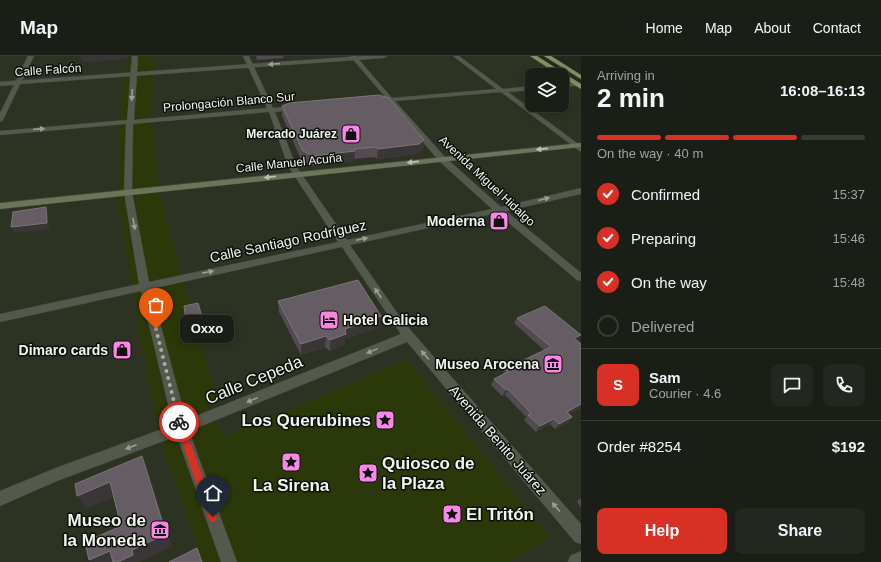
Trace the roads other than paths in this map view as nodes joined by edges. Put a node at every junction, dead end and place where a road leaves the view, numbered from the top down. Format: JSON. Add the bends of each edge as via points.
{"nodes":[{"id":1,"x":31,"y":56,"type":"edge"},
{"id":2,"x":135,"y":56,"type":"edge"},
{"id":3,"x":246,"y":56,"type":"edge"},
{"id":4,"x":384,"y":56,"type":"edge"},
{"id":5,"x":456,"y":56,"type":"edge"},
{"id":6,"x":533,"y":56,"type":"edge"},
{"id":7,"x":548,"y":56,"type":"edge"},
{"id":8,"x":354,"y":57,"type":"edge"},
{"id":9,"x":250,"y":66,"type":"junction"},
{"id":10,"x":134,"y":74,"type":"junction"},
{"id":11,"x":581,"y":77,"type":"edge"},
{"id":12,"x":18,"y":83,"type":"junction"},
{"id":13,"x":0,"y":84,"type":"edge"},
{"id":14,"x":579,"y":86,"type":"edge"},
{"id":15,"x":525,"y":89,"type":"edge"},
{"id":16,"x":500,"y":91,"type":"junction"},
{"id":17,"x":391,"y":100,"type":"junction"},
{"id":18,"x":369,"y":102,"type":"edge"},
{"id":19,"x":301,"y":108,"type":"edge"},
{"id":20,"x":271,"y":110,"type":"junction"},
{"id":21,"x":0,"y":120,"type":"edge"},
{"id":22,"x":130,"y":122,"type":"junction"},
{"id":23,"x":0,"y":133,"type":"edge"},
{"id":24,"x":579,"y":147,"type":"edge"},
{"id":25,"x":442,"y":159,"type":"junction"},
{"id":26,"x":298,"y":174,"type":"junction"},
{"id":27,"x":581,"y":191,"type":"edge"},
{"id":28,"x":128,"y":192,"type":"junction"},
{"id":29,"x":0,"y":206,"type":"edge"},
{"id":30,"x":499,"y":210,"type":"junction"},
{"id":31,"x":344,"y":243,"type":"junction"},
{"id":32,"x":581,"y":278,"type":"edge"},
{"id":33,"x":145,"y":286,"type":"junction"},
{"id":34,"x":0,"y":318,"type":"edge"},
{"id":35,"x":409,"y":336,"type":"junction"},
{"id":36,"x":181,"y":428,"type":"junction"},
{"id":37,"x":0,"y":498,"type":"edge"},
{"id":38,"x":581,"y":536,"type":"edge"},
{"id":39,"x":581,"y":559,"type":"edge"},
{"id":40,"x":229,"y":562,"type":"edge"},
{"id":41,"x":576,"y":562,"type":"edge"}],
"edges":[{"from":1,"to":12,"type":"street"},
{"from":2,"to":10,"type":"street"},
{"from":3,"to":9,"type":"street","name":"Avenida Benito Juárez"},
{"from":4,"to":8,"type":"street","name":"Calle Falcón"},
{"from":5,"to":16,"type":"street"},
{"from":6,"to":14,"type":"main road"},
{"from":7,"to":11,"type":"main road"},
{"from":8,"to":9,"type":"street","name":"Calle Falcón","one_way":true},
{"from":8,"to":17,"type":"street","name":"Avenida Miguel Hidalgo"},
{"from":9,"to":10,"type":"street","name":"Calle Falcón"},
{"from":9,"to":20,"type":"street","name":"Avenida Benito Juárez"},
{"from":10,"to":12,"type":"street","name":"Calle Falcón"},
{"from":10,"to":22,"type":"street","one_way":true},
{"from":12,"to":13,"type":"street","name":"Calle Falcón"},
{"from":12,"to":21,"type":"street"},
{"from":15,"to":16,"type":"street"},
{"from":16,"to":17,"type":"street"},
{"from":16,"to":24,"type":"street"},
{"from":17,"to":18,"type":"street"},
{"from":17,"to":25,"type":"street","name":"Avenida Miguel Hidalgo"},
{"from":19,"to":20,"type":"street","name":"Prolongación Blanco Sur"},
{"from":20,"to":22,"type":"street","name":"Prolongación Blanco Sur"},
{"from":20,"to":26,"type":"street","name":"Avenida Benito Juárez","via":[[292,166]]},
{"from":23,"to":22,"type":"street","name":"Prolongación Blanco Sur","one_way":true},
{"from":22,"to":28,"type":"street"},
{"from":24,"to":25,"type":"main road","name":"Calle Manuel Acuña","one_way":true},
{"from":25,"to":26,"type":"main road","name":"Calle Manuel Acuña","one_way":true},
{"from":25,"to":30,"type":"street","name":"Avenida Miguel Hidalgo"},
{"from":26,"to":28,"type":"main road","name":"Calle Manuel Acuña","one_way":true},
{"from":26,"to":31,"type":"street","name":"Avenida Benito Juárez"},
{"from":30,"to":27,"type":"street","name":"Calle Santiago Rodríguez","one_way":true},
{"from":28,"to":29,"type":"main road","name":"Calle Manuel Acuña"},
{"from":28,"to":33,"type":"street","one_way":true},
{"from":31,"to":30,"type":"street","name":"Calle Santiago Rodríguez","one_way":true},
{"from":30,"to":32,"type":"street","name":"Avenida Miguel Hidalgo"},
{"from":33,"to":31,"type":"street","name":"Calle Santiago Rodríguez","one_way":true},
{"from":35,"to":31,"type":"street","name":"Avenida Benito Juárez","one_way":true},
{"from":33,"to":34,"type":"street","name":"Calle Santiago Rodríguez"},
{"from":33,"to":36,"type":"street"},
{"from":35,"to":36,"type":"street","name":"Calle Cepeda","one_way":true},
{"from":38,"to":35,"type":"street","name":"Avenida Benito Juárez","one_way":true},
{"from":36,"to":37,"type":"street","name":"Calle Cepeda","one_way":true},
{"from":36,"to":40,"type":"street"},
{"from":39,"to":41,"type":"street"}]}
